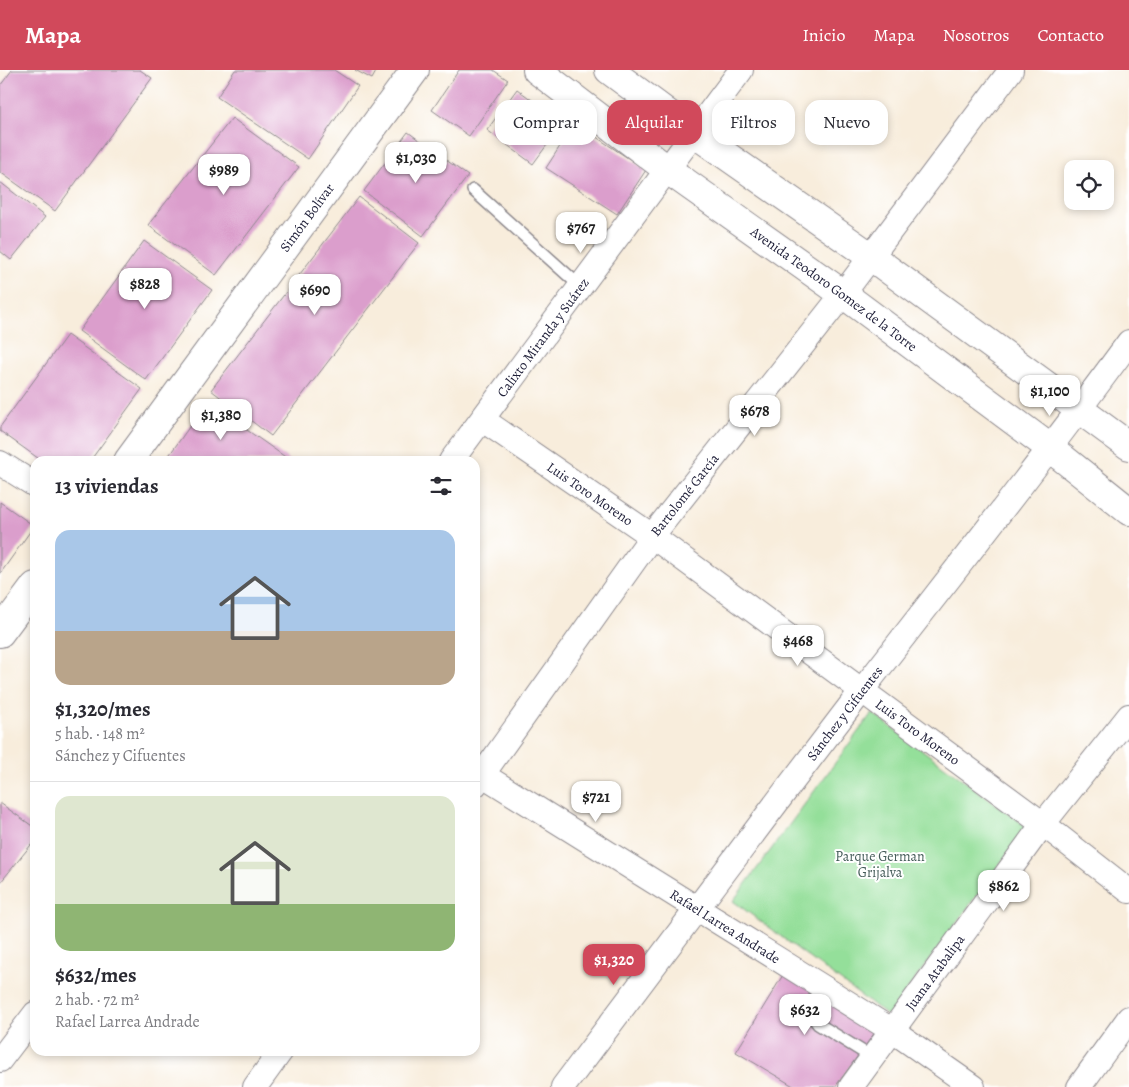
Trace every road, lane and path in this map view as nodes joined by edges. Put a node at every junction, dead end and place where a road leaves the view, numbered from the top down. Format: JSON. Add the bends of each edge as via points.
{"nodes":[{"id":1,"x":416,"y":70,"type":"edge"},
{"id":2,"x":537,"y":70,"type":"edge"},
{"id":3,"x":609,"y":70,"type":"edge"},
{"id":4,"x":741,"y":70,"type":"edge"},
{"id":5,"x":1011,"y":70,"type":"edge"},
{"id":6,"x":649,"y":100,"type":"edge"},
{"id":7,"x":702,"y":122,"type":"edge"},
{"id":8,"x":702,"y":139,"type":"edge"},
{"id":9,"x":686,"y":145,"type":"edge"},
{"id":10,"x":668,"y":170,"type":"junction"},
{"id":11,"x":473,"y":190,"type":"dead end"},
{"id":12,"x":870,"y":256,"type":"junction"},
{"id":13,"x":581,"y":288,"type":"junction"},
{"id":14,"x":843,"y":294,"type":"junction"},
{"id":15,"x":1129,"y":342,"type":"edge"},
{"id":16,"x":1080,"y":410,"type":"junction"},
{"id":17,"x":483,"y":420,"type":"junction"},
{"id":18,"x":1129,"y":446,"type":"edge"},
{"id":19,"x":1050,"y":448,"type":"junction"},
{"id":20,"x":132,"y":456,"type":"edge"},
{"id":21,"x":455,"y":456,"type":"edge"},
{"id":22,"x":0,"y":463,"type":"edge"},
{"id":23,"x":30,"y":482,"type":"edge"},
{"id":24,"x":1129,"y":511,"type":"edge"},
{"id":25,"x":652,"y":536,"type":"junction"},
{"id":26,"x":30,"y":593,"type":"edge"},
{"id":27,"x":0,"y":633,"type":"edge"},
{"id":28,"x":862,"y":690,"type":"junction"},
{"id":29,"x":1129,"y":716,"type":"edge"},
{"id":30,"x":480,"y":773,"type":"edge"},
{"id":31,"x":480,"y":779,"type":"edge"},
{"id":32,"x":1044,"y":824,"type":"junction"},
{"id":33,"x":1129,"y":891,"type":"edge"},
{"id":34,"x":696,"y":909,"type":"junction"},
{"id":35,"x":821,"y":987,"type":"junction"},
{"id":36,"x":1129,"y":1018,"type":"edge"},
{"id":37,"x":30,"y":1021,"type":"edge"},
{"id":38,"x":892,"y":1032,"type":"junction"},
{"id":39,"x":277,"y":1056,"type":"edge"},
{"id":40,"x":873,"y":1058,"type":"junction"},
{"id":41,"x":0,"y":1060,"type":"edge"},
{"id":42,"x":255,"y":1087,"type":"edge"},
{"id":43,"x":563,"y":1087,"type":"edge"},
{"id":44,"x":851,"y":1087,"type":"edge"},
{"id":45,"x":973,"y":1087,"type":"edge"},
{"id":46,"x":1079,"y":1087,"type":"edge"}],
"edges":[{"from":1,"to":20,"type":"main road","name":"Simón Bolívar"},
{"from":2,"to":10,"type":"main road","name":"Avenida Teodoro Gomez de la Torre"},
{"from":3,"to":6,"type":"main road"},
{"from":4,"to":7,"type":"street","name":"Calixto Miranda y Suárez"},
{"from":5,"to":12,"type":"street","name":"Bartolomé García"},
{"from":8,"to":12,"type":"main road"},
{"from":9,"to":10,"type":"street","name":"Calixto Miranda y Suárez"},
{"from":10,"to":13,"type":"street","name":"Calixto Miranda y Suárez"},
{"from":10,"to":14,"type":"main road","name":"Avenida Teodoro Gomez de la Torre"},
{"from":11,"to":13,"type":"lane"},
{"from":12,"to":14,"type":"street","name":"Bartolomé García"},
{"from":12,"to":16,"type":"main road"},
{"from":13,"to":17,"type":"street","name":"Calixto Miranda y Suárez"},
{"from":14,"to":19,"type":"main road","name":"Avenida Teodoro Gomez de la Torre"},
{"from":14,"to":25,"type":"street","name":"Bartolomé García"},
{"from":15,"to":16,"type":"street","name":"Sánchez y Cifuentes"},
{"from":16,"to":18,"type":"main road"},
{"from":16,"to":19,"type":"street","name":"Sánchez y Cifuentes"},
{"from":17,"to":21,"type":"street","name":"Calixto Miranda y Suárez"},
{"from":17,"to":25,"type":"street","name":"Luis Toro Moreno"},
{"from":19,"to":24,"type":"main road","name":"Avenida Teodoro Gomez de la Torre"},
{"from":19,"to":28,"type":"street","name":"Sánchez y Cifuentes"},
{"from":22,"to":23,"type":"street"},
{"from":25,"to":28,"type":"street","name":"Luis Toro Moreno"},
{"from":25,"to":30,"type":"street","name":"Bartolomé García"},
{"from":26,"to":27,"type":"main road"},
{"from":28,"to":32,"type":"street","name":"Luis Toro Moreno"},
{"from":28,"to":34,"type":"street","name":"Sánchez y Cifuentes"},
{"from":29,"to":32,"type":"street","name":"Juana Atabalipa"},
{"from":31,"to":34,"type":"street","name":"Rafael Larrea Andrade"},
{"from":32,"to":33,"type":"street","name":"Luis Toro Moreno"},
{"from":32,"to":38,"type":"street","name":"Juana Atabalipa"},
{"from":34,"to":35,"type":"street","name":"Rafael Larrea Andrade"},
{"from":34,"to":43,"type":"street","name":"Sánchez y Cifuentes"},
{"from":35,"to":38,"type":"street","name":"Rafael Larrea Andrade"},
{"from":35,"to":40,"type":"lane","via":[[811,1011],[812,1017]]},
{"from":36,"to":46,"type":"street"},
{"from":37,"to":41,"type":"street"},
{"from":38,"to":40,"type":"street","name":"Juana Atabalipa"},
{"from":38,"to":45,"type":"street","name":"Rafael Larrea Andrade"},
{"from":39,"to":42,"type":"street"},
{"from":40,"to":44,"type":"street","name":"Juana Atabalipa"}]}
